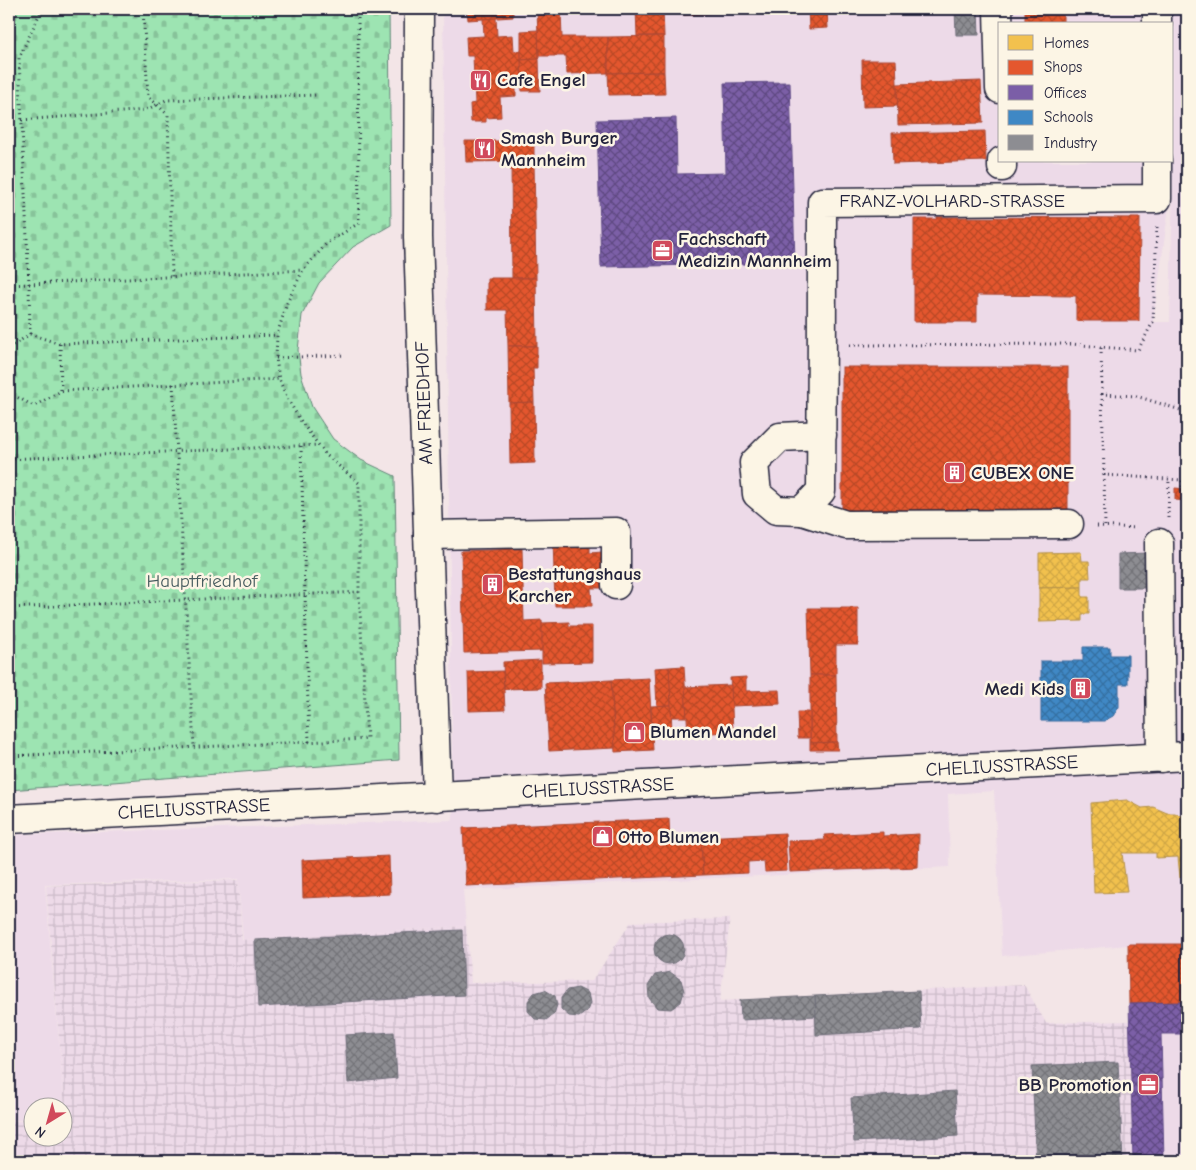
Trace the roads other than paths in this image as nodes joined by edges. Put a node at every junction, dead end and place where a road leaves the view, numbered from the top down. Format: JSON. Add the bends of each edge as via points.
{"nodes":[{"id":1,"x":418,"y":9,"type":"edge"},
{"id":2,"x":998,"y":9,"type":"edge"},
{"id":3,"x":1157,"y":9,"type":"edge"},
{"id":4,"x":998,"y":22,"type":"edge"},
{"id":5,"x":1157,"y":22,"type":"edge"},
{"id":6,"x":1157,"y":162,"type":"edge"},
{"id":7,"x":822,"y":435,"type":"junction"},
{"id":8,"x":802,"y":511,"type":"junction"},
{"id":9,"x":1069,"y":524,"type":"road end"},
{"id":10,"x":428,"y":535,"type":"junction"},
{"id":11,"x":1159,"y":537,"type":"road end"},
{"id":12,"x":616,"y":585,"type":"dead end"},
{"id":13,"x":1174,"y":757,"type":"edge"},
{"id":14,"x":437,"y":797,"type":"junction"},
{"id":15,"x":9,"y":819,"type":"edge"}],
"edges":[{"from":1,"to":10,"type":"street","name":"AM FRIEDHOF","via":[[418,236]]},
{"from":2,"to":4,"type":"street"},
{"from":3,"to":5,"type":"street"},
{"from":6,"to":7,"type":"street","name":"FRANZ-VOLHARD-STRASSE","via":[[1157,199],[822,202]]},
{"from":7,"to":8,"type":"street","name":"FRANZ-VOLHARD-STRASSE","via":[[821,491]]},
{"from":7,"to":8,"type":"street","via":[[780,437],[754,463],[757,494],[776,510]]},
{"from":8,"to":9,"type":"street","via":[[846,525]]},
{"from":10,"to":12,"type":"street","via":[[616,532]]},
{"from":10,"to":14,"type":"street","name":"AM FRIEDHOF"},
{"from":11,"to":13,"type":"street"},
{"from":13,"to":14,"type":"street","name":"CHELIUSSTRASSE"},
{"from":14,"to":15,"type":"street","name":"CHELIUSSTRASSE"}]}
